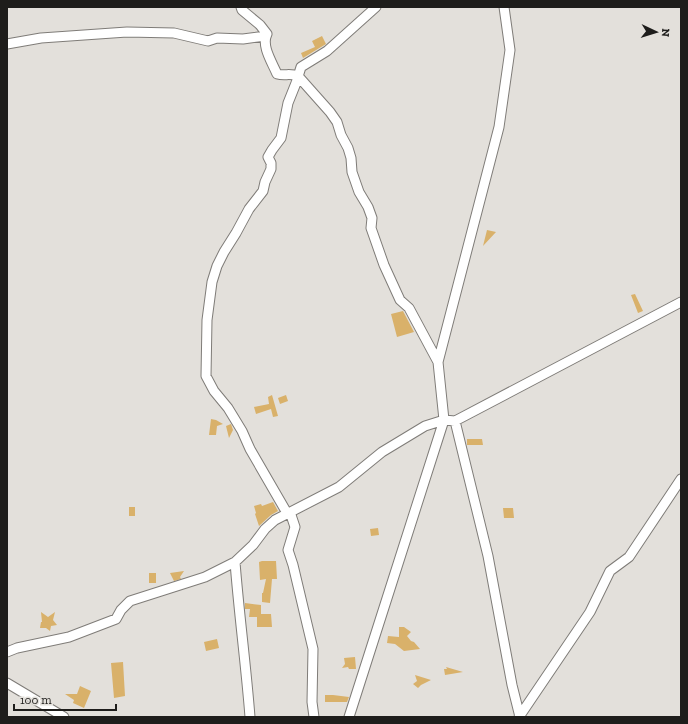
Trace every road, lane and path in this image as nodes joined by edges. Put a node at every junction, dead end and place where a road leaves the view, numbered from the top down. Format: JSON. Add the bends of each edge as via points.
{"nodes":[{"id":1,"x":241,"y":7,"type":"edge"},
{"id":2,"x":376,"y":7,"type":"edge"},
{"id":3,"x":504,"y":7,"type":"edge"},
{"id":4,"x":266,"y":36,"type":"junction"},
{"id":5,"x":7,"y":44,"type":"edge"},
{"id":6,"x":298,"y":76,"type":"junction"},
{"id":7,"x":681,"y":302,"type":"edge"},
{"id":8,"x":438,"y":362,"type":"junction"},
{"id":9,"x":444,"y":420,"type":"junction"},
{"id":10,"x":455,"y":421,"type":"junction"},
{"id":11,"x":681,"y":479,"type":"edge"},
{"id":12,"x":289,"y":513,"type":"junction"},
{"id":13,"x":235,"y":562,"type":"junction"},
{"id":14,"x":7,"y":652,"type":"edge"},
{"id":15,"x":7,"y":683,"type":"edge"},
{"id":16,"x":520,"y":716,"type":"edge"},
{"id":17,"x":64,"y":717,"type":"edge"},
{"id":18,"x":250,"y":717,"type":"edge"},
{"id":19,"x":314,"y":717,"type":"edge"},
{"id":20,"x":349,"y":717,"type":"edge"}],
"edges":[{"from":1,"to":4,"type":"street","via":[[260,25]]},
{"from":2,"to":6,"type":"street","via":[[327,51],[301,67]]},
{"from":3,"to":8,"type":"street","via":[[510,50],[499,127]]},
{"from":4,"to":5,"type":"street","via":[[243,39],[217,38],[208,41],[174,34],[127,32],[41,38]]},
{"from":4,"to":6,"type":"street","via":[[266,50],[277,74],[284,76],[291,73]]},
{"from":6,"to":8,"type":"street","via":[[336,122],[350,153],[352,172],[359,192],[372,218],[371,228],[384,264],[400,300],[409,308]]},
{"from":6,"to":12,"type":"street","via":[[288,103],[281,138],[268,157],[271,169],[263,191],[249,209],[217,266],[210,294],[206,328],[206,376],[242,431],[250,449]]},
{"from":7,"to":10,"type":"street"},
{"from":8,"to":9,"type":"street"},
{"from":9,"to":10,"type":"street"},
{"from":9,"to":12,"type":"street","via":[[425,426],[382,452],[339,487]]},
{"from":9,"to":20,"type":"street"},
{"from":10,"to":16,"type":"street","via":[[488,556]]},
{"from":11,"to":16,"type":"street","via":[[629,557],[610,571],[590,612]]},
{"from":12,"to":13,"type":"street","via":[[265,529]]},
{"from":12,"to":19,"type":"street","via":[[294,527],[288,550],[294,565],[313,649]]},
{"from":13,"to":14,"type":"street","via":[[205,577],[130,601],[116,619],[68,637]]},
{"from":13,"to":18,"type":"street"},
{"from":15,"to":17,"type":"street"}]}
